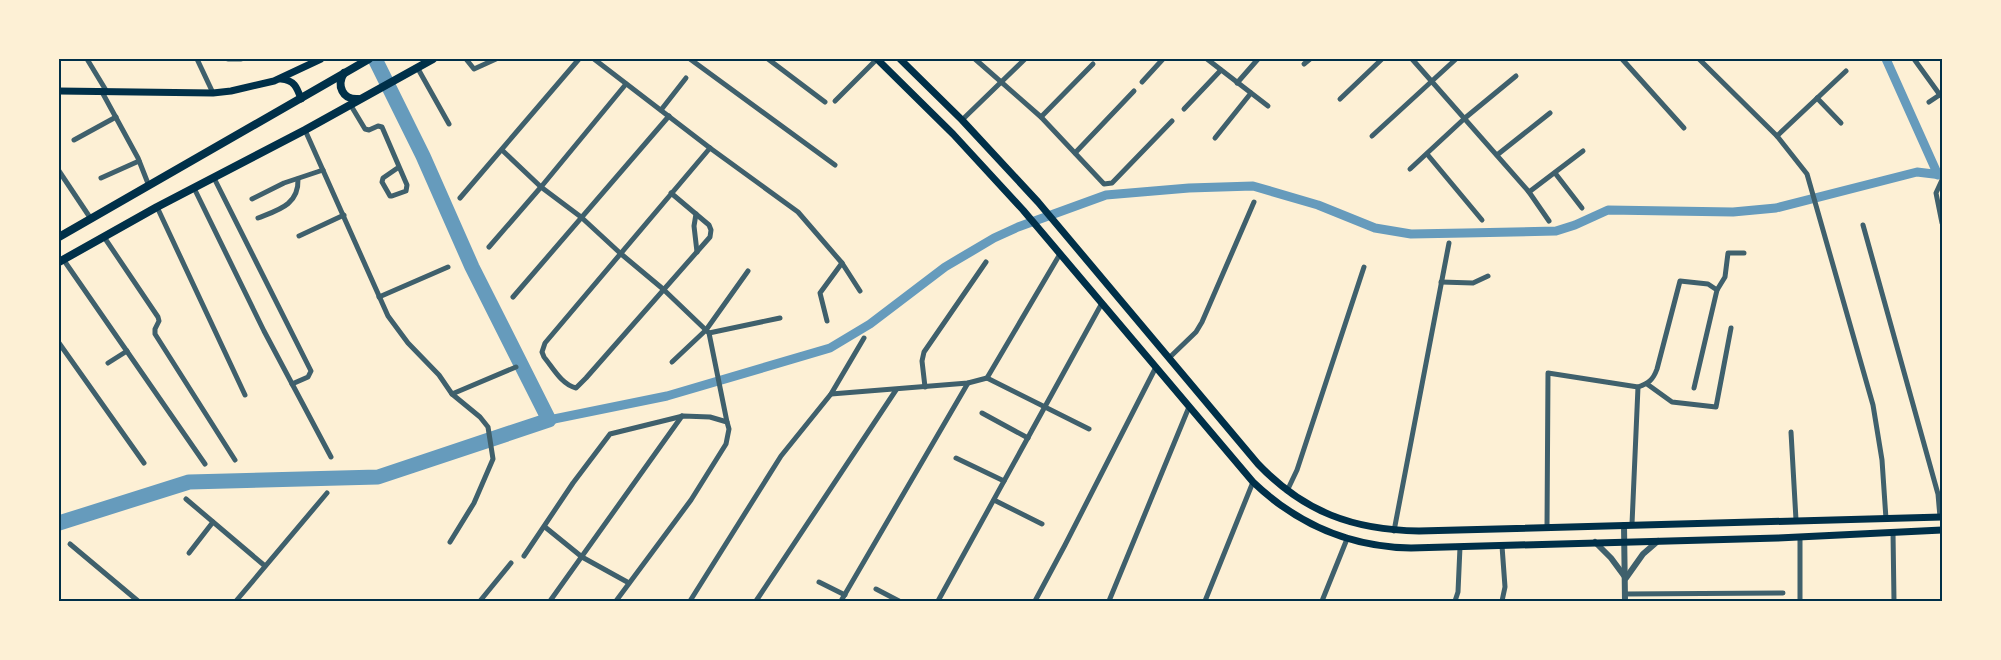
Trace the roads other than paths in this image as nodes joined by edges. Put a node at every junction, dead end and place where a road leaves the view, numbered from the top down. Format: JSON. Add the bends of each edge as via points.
{"nodes":[{"id":1,"x":87,"y":59,"type":"edge"},
{"id":2,"x":199,"y":59,"type":"edge"},
{"id":3,"x":228,"y":59,"type":"edge"},
{"id":4,"x":241,"y":59,"type":"edge"},
{"id":5,"x":321,"y":59,"type":"edge"},
{"id":6,"x":433,"y":59,"type":"edge"},
{"id":7,"x":466,"y":59,"type":"edge"},
{"id":8,"x":496,"y":59,"type":"edge"},
{"id":9,"x":579,"y":59,"type":"edge"},
{"id":10,"x":594,"y":59,"type":"edge"},
{"id":11,"x":690,"y":59,"type":"edge"},
{"id":12,"x":768,"y":59,"type":"edge"},
{"id":13,"x":877,"y":59,"type":"edge"},
{"id":14,"x":900,"y":59,"type":"edge"},
{"id":15,"x":975,"y":59,"type":"edge"},
{"id":16,"x":1025,"y":59,"type":"edge"},
{"id":17,"x":1163,"y":59,"type":"edge"},
{"id":18,"x":1207,"y":59,"type":"edge"},
{"id":19,"x":1258,"y":59,"type":"edge"},
{"id":20,"x":1310,"y":59,"type":"edge"},
{"id":21,"x":1382,"y":59,"type":"edge"},
{"id":22,"x":1412,"y":59,"type":"edge"},
{"id":23,"x":1456,"y":59,"type":"edge"},
{"id":24,"x":1622,"y":59,"type":"edge"},
{"id":25,"x":1699,"y":59,"type":"edge"},
{"id":26,"x":1914,"y":59,"type":"edge"},
{"id":27,"x":366,"y":60,"type":"edge"},
{"id":28,"x":1093,"y":64,"type":"dead end"},
{"id":29,"x":1304,"y":64,"type":"dead end"},
{"id":30,"x":417,"y":67,"type":"junction"},
{"id":31,"x":347,"y":70,"type":"junction"},
{"id":32,"x":1221,"y":70,"type":"junction"},
{"id":33,"x":1846,"y":71,"type":"dead end"},
{"id":34,"x":1516,"y":76,"type":"dead end"},
{"id":35,"x":280,"y":78,"type":"junction"},
{"id":36,"x":686,"y":78,"type":"dead end"},
{"id":37,"x":1432,"y":80,"type":"junction"},
{"id":38,"x":1002,"y":82,"type":"junction"},
{"id":39,"x":1142,"y":82,"type":"dead end"},
{"id":40,"x":1237,"y":83,"type":"junction"},
{"id":41,"x":626,"y":84,"type":"junction"},
{"id":42,"x":59,"y":91,"type":"edge"},
{"id":43,"x":1134,"y":91,"type":"dead end"},
{"id":44,"x":104,"y":92,"type":"junction"},
{"id":45,"x":213,"y":92,"type":"junction"},
{"id":46,"x":1251,"y":93,"type":"junction"},
{"id":47,"x":1941,"y":94,"type":"edge"},
{"id":48,"x":364,"y":97,"type":"junction"},
{"id":49,"x":1817,"y":98,"type":"junction"},
{"id":50,"x":301,"y":99,"type":"junction"},
{"id":51,"x":1340,"y":99,"type":"dead end"},
{"id":52,"x":835,"y":101,"type":"dead end"},
{"id":53,"x":825,"y":102,"type":"dead end"},
{"id":54,"x":1929,"y":102,"type":"dead end"},
{"id":55,"x":350,"y":104,"type":"junction"},
{"id":56,"x":1268,"y":106,"type":"dead end"},
{"id":57,"x":1184,"y":109,"type":"dead end"},
{"id":58,"x":661,"y":110,"type":"junction"},
{"id":59,"x":1550,"y":113,"type":"dead end"},
{"id":60,"x":116,"y":116,"type":"junction"},
{"id":61,"x":669,"y":116,"type":"junction"},
{"id":62,"x":1040,"y":117,"type":"junction"},
{"id":63,"x":1465,"y":118,"type":"junction"},
{"id":64,"x":962,"y":120,"type":"junction"},
{"id":65,"x":1172,"y":121,"type":"dead end"},
{"id":66,"x":1841,"y":123,"type":"dead end"},
{"id":67,"x":449,"y":124,"type":"dead end"},
{"id":68,"x":1684,"y":128,"type":"dead end"},
{"id":69,"x":305,"y":130,"type":"junction"},
{"id":70,"x":1372,"y":136,"type":"dead end"},
{"id":71,"x":1777,"y":136,"type":"junction"},
{"id":72,"x":1215,"y":138,"type":"dead end"},
{"id":73,"x":74,"y":140,"type":"dead end"},
{"id":74,"x":710,"y":148,"type":"junction"},
{"id":75,"x":502,"y":150,"type":"junction"},
{"id":76,"x":1583,"y":152,"type":"dead end"},
{"id":77,"x":1074,"y":153,"type":"junction"},
{"id":78,"x":1427,"y":154,"type":"junction"},
{"id":79,"x":1497,"y":155,"type":"junction"},
{"id":80,"x":138,"y":161,"type":"junction"},
{"id":81,"x":834,"y":165,"type":"dead end"},
{"id":82,"x":399,"y":167,"type":"junction"},
{"id":83,"x":1410,"y":169,"type":"dead end"},
{"id":84,"x":323,"y":170,"type":"junction"},
{"id":85,"x":59,"y":171,"type":"edge"},
{"id":86,"x":1555,"y":173,"type":"junction"},
{"id":87,"x":101,"y":178,"type":"dead end"},
{"id":88,"x":214,"y":178,"type":"junction"},
{"id":89,"x":298,"y":179,"type":"junction"},
{"id":90,"x":1942,"y":180,"type":"edge"},
{"id":91,"x":542,"y":186,"type":"junction"},
{"id":92,"x":149,"y":187,"type":"junction"},
{"id":93,"x":194,"y":188,"type":"junction"},
{"id":94,"x":1529,"y":192,"type":"junction"},
{"id":95,"x":671,"y":193,"type":"junction"},
{"id":96,"x":460,"y":198,"type":"dead end"},
{"id":97,"x":252,"y":199,"type":"dead end"},
{"id":98,"x":1254,"y":202,"type":"dead end"},
{"id":99,"x":157,"y":207,"type":"junction"},
{"id":100,"x":1582,"y":208,"type":"dead end"},
{"id":101,"x":696,"y":214,"type":"junction"},
{"id":102,"x":344,"y":215,"type":"junction"},
{"id":103,"x":581,"y":216,"type":"junction"},
{"id":104,"x":258,"y":218,"type":"dead end"},
{"id":105,"x":91,"y":219,"type":"junction"},
{"id":106,"x":1482,"y":220,"type":"dead end"},
{"id":107,"x":1549,"y":221,"type":"dead end"},
{"id":108,"x":1942,"y":223,"type":"edge"},
{"id":109,"x":1862,"y":225,"type":"dead end"},
{"id":110,"x":104,"y":236,"type":"junction"},
{"id":111,"x":299,"y":236,"type":"dead end"},
{"id":112,"x":59,"y":237,"type":"edge"},
{"id":113,"x":1449,"y":243,"type":"dead end"},
{"id":114,"x":489,"y":247,"type":"dead end"},
{"id":115,"x":697,"y":252,"type":"junction"},
{"id":116,"x":620,"y":253,"type":"junction"},
{"id":117,"x":1744,"y":253,"type":"dead end"},
{"id":118,"x":1060,"y":254,"type":"junction"},
{"id":119,"x":60,"y":258,"type":"edge"},
{"id":120,"x":986,"y":262,"type":"dead end"},
{"id":121,"x":842,"y":263,"type":"junction"},
{"id":122,"x":448,"y":267,"type":"dead end"},
{"id":123,"x":1364,"y":267,"type":"dead end"},
{"id":124,"x":748,"y":270,"type":"dead end"},
{"id":125,"x":1488,"y":276,"type":"dead end"},
{"id":126,"x":1441,"y":282,"type":"junction"},
{"id":127,"x":664,"y":289,"type":"junction"},
{"id":128,"x":860,"y":290,"type":"dead end"},
{"id":129,"x":1718,"y":290,"type":"junction"},
{"id":130,"x":379,"y":297,"type":"junction"},
{"id":131,"x":513,"y":297,"type":"dead end"},
{"id":132,"x":1102,"y":303,"type":"junction"},
{"id":133,"x":780,"y":318,"type":"dead end"},
{"id":134,"x":827,"y":321,"type":"dead end"},
{"id":135,"x":1732,"y":328,"type":"dead end"},
{"id":136,"x":708,"y":332,"type":"junction"},
{"id":137,"x":864,"y":338,"type":"dead end"},
{"id":138,"x":59,"y":343,"type":"edge"},
{"id":139,"x":127,"y":351,"type":"junction"},
{"id":140,"x":1168,"y":358,"type":"junction"},
{"id":141,"x":672,"y":362,"type":"dead end"},
{"id":142,"x":108,"y":363,"type":"dead end"},
{"id":143,"x":516,"y":367,"type":"dead end"},
{"id":144,"x":1156,"y":367,"type":"junction"},
{"id":145,"x":987,"y":378,"type":"junction"},
{"id":146,"x":968,"y":383,"type":"junction"},
{"id":147,"x":292,"y":384,"type":"junction"},
{"id":148,"x":1648,"y":384,"type":"junction"},
{"id":149,"x":925,"y":387,"type":"junction"},
{"id":150,"x":1638,"y":387,"type":"junction"},
{"id":151,"x":1694,"y":388,"type":"dead end"},
{"id":152,"x":896,"y":390,"type":"junction"},
{"id":153,"x":452,"y":394,"type":"junction"},
{"id":154,"x":831,"y":394,"type":"junction"},
{"id":155,"x":245,"y":395,"type":"dead end"},
{"id":156,"x":1045,"y":407,"type":"junction"},
{"id":157,"x":1189,"y":407,"type":"junction"},
{"id":158,"x":982,"y":413,"type":"dead end"},
{"id":159,"x":683,"y":416,"type":"junction"},
{"id":160,"x":727,"y":422,"type":"junction"},
{"id":161,"x":1089,"y":429,"type":"dead end"},
{"id":162,"x":1791,"y":432,"type":"dead end"},
{"id":163,"x":1028,"y":438,"type":"junction"},
{"id":164,"x":331,"y":458,"type":"dead end"},
{"id":165,"x":956,"y":458,"type":"dead end"},
{"id":166,"x":235,"y":460,"type":"dead end"},
{"id":167,"x":144,"y":463,"type":"dead end"},
{"id":168,"x":205,"y":464,"type":"dead end"},
{"id":169,"x":1004,"y":481,"type":"junction"},
{"id":170,"x":1253,"y":482,"type":"junction"},
{"id":171,"x":1287,"y":492,"type":"junction"},
{"id":172,"x":327,"y":493,"type":"dead end"},
{"id":173,"x":186,"y":499,"type":"dead end"},
{"id":174,"x":994,"y":500,"type":"junction"},
{"id":175,"x":1941,"y":517,"type":"edge"},
{"id":176,"x":1886,"y":518,"type":"junction"},
{"id":177,"x":1796,"y":520,"type":"junction"},
{"id":178,"x":213,"y":522,"type":"junction"},
{"id":179,"x":1042,"y":524,"type":"dead end"},
{"id":180,"x":1628,"y":524,"type":"junction"},
{"id":181,"x":544,"y":527,"type":"junction"},
{"id":182,"x":1547,"y":527,"type":"junction"},
{"id":183,"x":1942,"y":530,"type":"edge"},
{"id":184,"x":1394,"y":531,"type":"junction"},
{"id":185,"x":1893,"y":532,"type":"junction"},
{"id":186,"x":1800,"y":537,"type":"junction"},
{"id":187,"x":1348,"y":539,"type":"junction"},
{"id":188,"x":1658,"y":541,"type":"junction"},
{"id":189,"x":450,"y":542,"type":"dead end"},
{"id":190,"x":1595,"y":542,"type":"junction"},
{"id":191,"x":1624,"y":542,"type":"junction"},
{"id":192,"x":70,"y":544,"type":"dead end"},
{"id":193,"x":1502,"y":546,"type":"junction"},
{"id":194,"x":1460,"y":547,"type":"junction"},
{"id":195,"x":189,"y":554,"type":"dead end"},
{"id":196,"x":524,"y":556,"type":"dead end"},
{"id":197,"x":582,"y":557,"type":"junction"},
{"id":198,"x":511,"y":563,"type":"dead end"},
{"id":199,"x":265,"y":566,"type":"junction"},
{"id":200,"x":1626,"y":578,"type":"junction"},
{"id":201,"x":819,"y":582,"type":"dead end"},
{"id":202,"x":629,"y":583,"type":"junction"},
{"id":203,"x":876,"y":589,"type":"dead end"},
{"id":204,"x":1695,"y":593,"type":"junction"},
{"id":205,"x":1783,"y":593,"type":"dead end"},
{"id":206,"x":1625,"y":594,"type":"junction"},
{"id":207,"x":845,"y":595,"type":"junction"},
{"id":208,"x":891,"y":599,"type":"edge"},
{"id":209,"x":138,"y":601,"type":"edge"},
{"id":210,"x":236,"y":601,"type":"edge"},
{"id":211,"x":480,"y":601,"type":"edge"},
{"id":212,"x":550,"y":601,"type":"edge"},
{"id":213,"x":616,"y":601,"type":"edge"},
{"id":214,"x":690,"y":601,"type":"edge"},
{"id":215,"x":756,"y":601,"type":"edge"},
{"id":216,"x":841,"y":601,"type":"edge"},
{"id":217,"x":899,"y":601,"type":"edge"},
{"id":218,"x":938,"y":601,"type":"edge"},
{"id":219,"x":1034,"y":601,"type":"edge"},
{"id":220,"x":1109,"y":601,"type":"edge"},
{"id":221,"x":1205,"y":601,"type":"edge"},
{"id":222,"x":1322,"y":601,"type":"edge"},
{"id":223,"x":1456,"y":601,"type":"edge"},
{"id":224,"x":1502,"y":601,"type":"edge"},
{"id":225,"x":1625,"y":601,"type":"edge"},
{"id":226,"x":1695,"y":601,"type":"edge"},
{"id":227,"x":1800,"y":601,"type":"edge"},
{"id":228,"x":1894,"y":601,"type":"edge"}],
"edges":[{"from":1,"to":44,"type":"street"},
{"from":2,"to":45,"type":"street"},
{"from":3,"to":4,"type":"street"},
{"from":5,"to":35,"type":"main road"},
{"from":6,"to":30,"type":"main road"},
{"from":7,"to":8,"type":"street","via":[[474,69]]},
{"from":9,"to":75,"type":"street"},
{"from":10,"to":41,"type":"street"},
{"from":11,"to":81,"type":"street"},
{"from":12,"to":53,"type":"street"},
{"from":13,"to":52,"type":"street"},
{"from":13,"to":118,"type":"main road","via":[[953,134]]},
{"from":14,"to":64,"type":"main road"},
{"from":15,"to":38,"type":"street"},
{"from":16,"to":38,"type":"street"},
{"from":17,"to":39,"type":"street"},
{"from":18,"to":32,"type":"street"},
{"from":19,"to":40,"type":"street"},
{"from":20,"to":29,"type":"street"},
{"from":21,"to":51,"type":"street"},
{"from":22,"to":37,"type":"street"},
{"from":23,"to":37,"type":"street"},
{"from":24,"to":68,"type":"street"},
{"from":25,"to":71,"type":"street"},
{"from":26,"to":47,"type":"street"},
{"from":27,"to":31,"type":"main road"},
{"from":28,"to":62,"type":"street"},
{"from":30,"to":48,"type":"main road"},
{"from":30,"to":67,"type":"street"},
{"from":31,"to":48,"type":"main road","via":[[341,78],[342,93],[355,100]]},
{"from":31,"to":50,"type":"main road"},
{"from":32,"to":40,"type":"street"},
{"from":32,"to":57,"type":"street"},
{"from":33,"to":49,"type":"street"},
{"from":34,"to":63,"type":"street"},
{"from":35,"to":45,"type":"main road","via":[[252,87]]},
{"from":35,"to":50,"type":"main road","via":[[295,83]]},
{"from":36,"to":58,"type":"street"},
{"from":37,"to":63,"type":"street"},
{"from":37,"to":70,"type":"street"},
{"from":38,"to":62,"type":"street"},
{"from":38,"to":64,"type":"street"},
{"from":40,"to":46,"type":"street"},
{"from":41,"to":58,"type":"street"},
{"from":41,"to":91,"type":"street"},
{"from":42,"to":44,"type":"main road"},
{"from":43,"to":77,"type":"street"},
{"from":44,"to":45,"type":"main road"},
{"from":44,"to":60,"type":"street"},
{"from":46,"to":56,"type":"street"},
{"from":46,"to":72,"type":"street"},
{"from":47,"to":54,"type":"street"},
{"from":48,"to":55,"type":"main road"},
{"from":49,"to":66,"type":"street"},
{"from":49,"to":71,"type":"street"},
{"from":50,"to":92,"type":"main road"},
{"from":55,"to":69,"type":"main road"},
{"from":55,"to":82,"type":"street","via":[[366,129],[382,127]]},
{"from":58,"to":61,"type":"street"},
{"from":59,"to":79,"type":"street"},
{"from":60,"to":73,"type":"street"},
{"from":60,"to":80,"type":"street"},
{"from":61,"to":74,"type":"street"},
{"from":61,"to":103,"type":"street"},
{"from":62,"to":77,"type":"street"},
{"from":63,"to":78,"type":"street"},
{"from":63,"to":79,"type":"street"},
{"from":64,"to":140,"type":"main road","via":[[1038,202]]},
{"from":65,"to":77,"type":"street","via":[[1112,183],[1104,184]]},
{"from":69,"to":84,"type":"street"},
{"from":69,"to":88,"type":"main road"},
{"from":71,"to":176,"type":"street","via":[[1807,174],[1873,405],[1882,460]]},
{"from":74,"to":95,"type":"street"},
{"from":74,"to":121,"type":"street","via":[[798,212]]},
{"from":75,"to":91,"type":"street"},
{"from":75,"to":96,"type":"street"},
{"from":76,"to":86,"type":"street"},
{"from":78,"to":83,"type":"street"},
{"from":78,"to":106,"type":"street"},
{"from":79,"to":94,"type":"street"},
{"from":80,"to":87,"type":"street"},
{"from":80,"to":92,"type":"street"},
{"from":82,"to":82,"type":"street","via":[[407,188],[390,196],[382,178]]},
{"from":84,"to":89,"type":"street"},
{"from":84,"to":102,"type":"street"},
{"from":85,"to":105,"type":"street"},
{"from":86,"to":94,"type":"street"},
{"from":86,"to":100,"type":"street"},
{"from":88,"to":93,"type":"main road"},
{"from":88,"to":147,"type":"street","via":[[311,371],[308,377]]},
{"from":89,"to":97,"type":"street"},
{"from":89,"to":104,"type":"street","via":[[293,199],[282,208]]},
{"from":90,"to":108,"type":"street","via":[[1936,193]]},
{"from":91,"to":103,"type":"street"},
{"from":91,"to":114,"type":"street"},
{"from":92,"to":105,"type":"main road"},
{"from":93,"to":99,"type":"main road"},
{"from":93,"to":147,"type":"street"},
{"from":94,"to":107,"type":"street"},
{"from":95,"to":101,"type":"street"},
{"from":95,"to":116,"type":"street"},
{"from":98,"to":140,"type":"street","via":[[1202,322],[1196,332]]},
{"from":99,"to":110,"type":"main road"},
{"from":99,"to":155,"type":"street"},
{"from":101,"to":115,"type":"street"},
{"from":101,"to":115,"type":"street","via":[[711,230],[710,237]]},
{"from":102,"to":111,"type":"street"},
{"from":102,"to":130,"type":"street"},
{"from":103,"to":116,"type":"street"},
{"from":103,"to":131,"type":"street"},
{"from":105,"to":112,"type":"main road"},
{"from":109,"to":175,"type":"street","via":[[1938,494]]},
{"from":110,"to":119,"type":"main road"},
{"from":110,"to":166,"type":"street","via":[[158,317],[155,334]]},
{"from":113,"to":126,"type":"street"},
{"from":115,"to":127,"type":"street"},
{"from":116,"to":127,"type":"street"},
{"from":116,"to":127,"type":"street","via":[[543,347],[544,357],[564,383],[576,388]]},
{"from":117,"to":129,"type":"street","via":[[1728,254],[1725,277]]},
{"from":118,"to":132,"type":"main road"},
{"from":118,"to":145,"type":"street"},
{"from":119,"to":139,"type":"street"},
{"from":120,"to":149,"type":"street","via":[[924,352]]},
{"from":121,"to":128,"type":"street"},
{"from":121,"to":134,"type":"street","via":[[820,294]]},
{"from":122,"to":130,"type":"street"},
{"from":123,"to":171,"type":"street"},
{"from":124,"to":136,"type":"street"},
{"from":125,"to":126,"type":"street","via":[[1473,282]]},
{"from":126,"to":184,"type":"street"},
{"from":127,"to":136,"type":"street"},
{"from":129,"to":148,"type":"street","via":[[1708,284],[1680,280],[1654,379]]},
{"from":129,"to":151,"type":"street"},
{"from":130,"to":153,"type":"street","via":[[388,316],[408,343],[439,375]]},
{"from":132,"to":144,"type":"main road"},
{"from":132,"to":156,"type":"street"},
{"from":133,"to":136,"type":"street"},
{"from":135,"to":148,"type":"street","via":[[1716,407],[1672,402]]},
{"from":136,"to":141,"type":"street"},
{"from":136,"to":160,"type":"street"},
{"from":137,"to":154,"type":"street"},
{"from":138,"to":167,"type":"street"},
{"from":139,"to":142,"type":"street"},
{"from":139,"to":168,"type":"street"},
{"from":140,"to":171,"type":"main road","via":[[1258,464]]},
{"from":143,"to":153,"type":"street"},
{"from":144,"to":157,"type":"main road"},
{"from":144,"to":219,"type":"street"},
{"from":145,"to":146,"type":"street"},
{"from":145,"to":156,"type":"street"},
{"from":146,"to":149,"type":"street"},
{"from":146,"to":207,"type":"street"},
{"from":147,"to":164,"type":"street"},
{"from":148,"to":150,"type":"street"},
{"from":149,"to":152,"type":"street"},
{"from":150,"to":180,"type":"street"},
{"from":150,"to":182,"type":"street","via":[[1548,373]]},
{"from":152,"to":154,"type":"street"},
{"from":152,"to":215,"type":"street"},
{"from":153,"to":189,"type":"street","via":[[488,427],[493,459],[474,503]]},
{"from":154,"to":214,"type":"street","via":[[781,456]]},
{"from":156,"to":161,"type":"street"},
{"from":156,"to":163,"type":"street"},
{"from":157,"to":170,"type":"main road"},
{"from":157,"to":220,"type":"street"},
{"from":158,"to":163,"type":"street"},
{"from":159,"to":160,"type":"street","via":[[710,417]]},
{"from":159,"to":181,"type":"street","via":[[610,434]]},
{"from":159,"to":197,"type":"street"},
{"from":160,"to":202,"type":"street","via":[[726,444],[691,500]]},
{"from":162,"to":177,"type":"street"},
{"from":163,"to":169,"type":"street"},
{"from":165,"to":169,"type":"street"},
{"from":169,"to":174,"type":"street"},
{"from":170,"to":187,"type":"main road","via":[[1295,516]]},
{"from":170,"to":221,"type":"street"},
{"from":171,"to":184,"type":"main road","via":[[1357,525]]},
{"from":172,"to":199,"type":"street"},
{"from":173,"to":178,"type":"street"},
{"from":174,"to":179,"type":"street"},
{"from":174,"to":218,"type":"street"},
{"from":175,"to":176,"type":"main road"},
{"from":176,"to":177,"type":"main road"},
{"from":177,"to":180,"type":"main road"},
{"from":178,"to":195,"type":"street"},
{"from":178,"to":199,"type":"street"},
{"from":180,"to":182,"type":"main road"},
{"from":180,"to":191,"type":"street"},
{"from":181,"to":196,"type":"street"},
{"from":181,"to":197,"type":"street"},
{"from":182,"to":184,"type":"main road"},
{"from":183,"to":185,"type":"main road"},
{"from":185,"to":186,"type":"main road"},
{"from":185,"to":228,"type":"street"},
{"from":186,"to":188,"type":"main road"},
{"from":186,"to":227,"type":"street"},
{"from":187,"to":194,"type":"main road","via":[[1392,547]]},
{"from":187,"to":222,"type":"street"},
{"from":188,"to":191,"type":"main road"},
{"from":188,"to":200,"type":"street","via":[[1643,554]]},
{"from":190,"to":191,"type":"main road"},
{"from":190,"to":193,"type":"main road"},
{"from":190,"to":200,"type":"street"},
{"from":191,"to":200,"type":"street"},
{"from":192,"to":209,"type":"street"},
{"from":193,"to":194,"type":"main road"},
{"from":193,"to":224,"type":"street","via":[[1505,587]]},
{"from":194,"to":223,"type":"street"},
{"from":197,"to":202,"type":"street"},
{"from":197,"to":212,"type":"street"},
{"from":198,"to":211,"type":"street"},
{"from":199,"to":210,"type":"street"},
{"from":200,"to":206,"type":"street"},
{"from":201,"to":207,"type":"street"},
{"from":202,"to":213,"type":"street"},
{"from":203,"to":208,"type":"street"},
{"from":204,"to":205,"type":"street"},
{"from":204,"to":206,"type":"street"},
{"from":204,"to":226,"type":"street"},
{"from":206,"to":225,"type":"street"},
{"from":207,"to":216,"type":"street"},
{"from":208,"to":217,"type":"street"}]}
